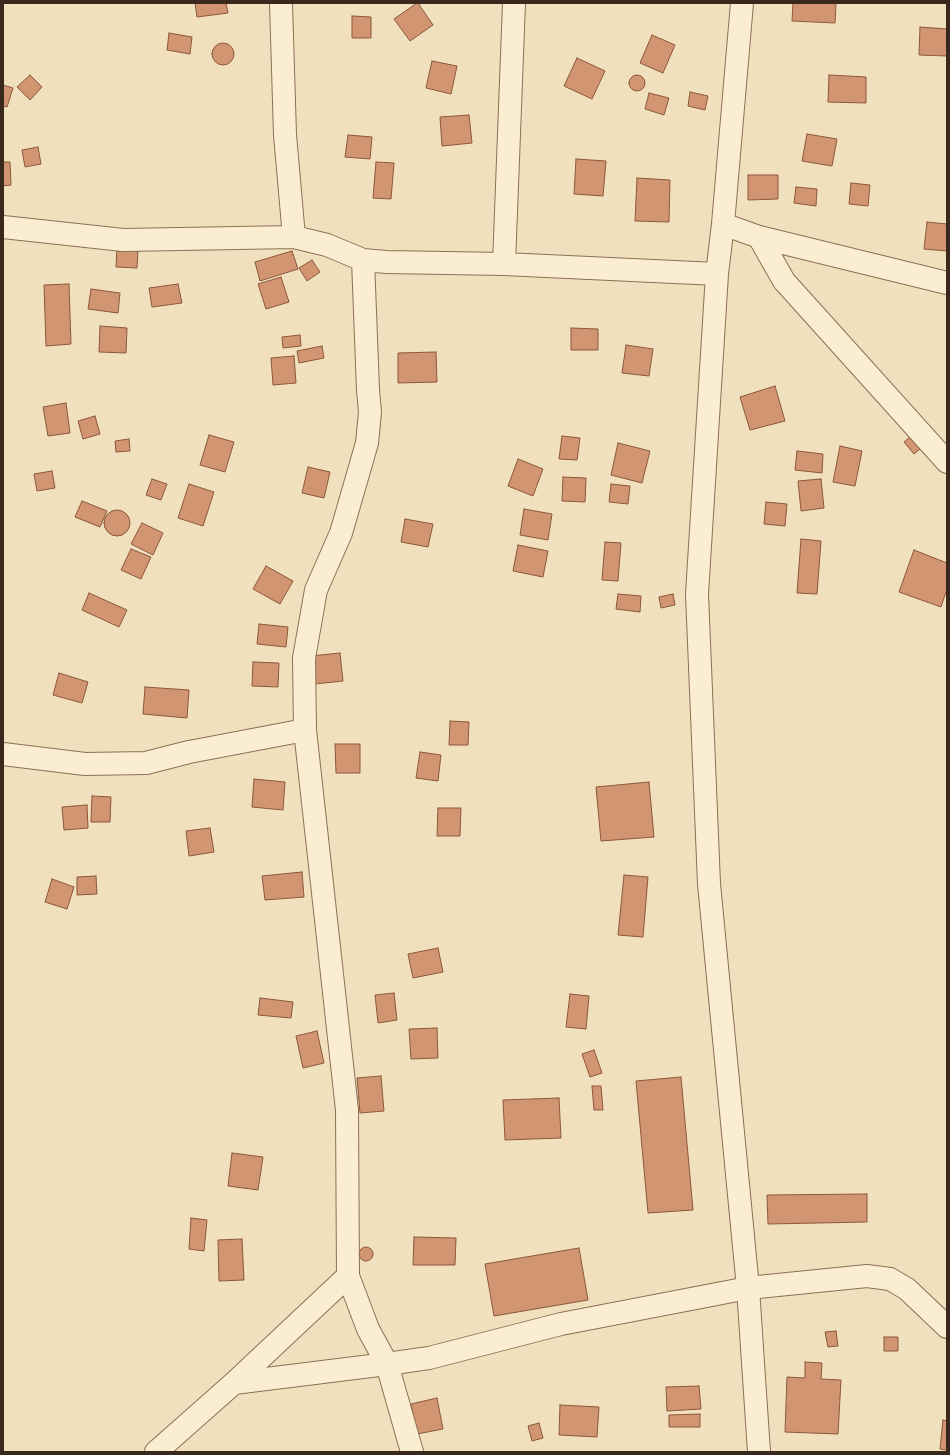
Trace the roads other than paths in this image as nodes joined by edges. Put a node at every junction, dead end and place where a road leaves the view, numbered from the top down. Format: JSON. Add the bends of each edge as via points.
{"nodes":[{"id":1,"x":281,"y":3,"type":"edge"},
{"id":2,"x":514,"y":3,"type":"edge"},
{"id":3,"x":742,"y":3,"type":"edge"},
{"id":4,"x":723,"y":224,"type":"junction"},
{"id":5,"x":3,"y":227,"type":"edge"},
{"id":6,"x":294,"y":237,"type":"junction"},
{"id":7,"x":759,"y":237,"type":"junction"},
{"id":8,"x":363,"y":260,"type":"junction"},
{"id":9,"x":504,"y":264,"type":"junction"},
{"id":10,"x":717,"y":274,"type":"junction"},
{"id":11,"x":947,"y":283,"type":"edge"},
{"id":12,"x":947,"y":462,"type":"edge"},
{"id":13,"x":305,"y":730,"type":"junction"},
{"id":14,"x":3,"y":754,"type":"edge"},
{"id":15,"x":348,"y":1276,"type":"junction"},
{"id":16,"x":748,"y":1288,"type":"junction"},
{"id":17,"x":947,"y":1327,"type":"edge"},
{"id":18,"x":387,"y":1364,"type":"junction"},
{"id":19,"x":234,"y":1383,"type":"junction"},
{"id":20,"x":156,"y":1452,"type":"edge"},
{"id":21,"x":412,"y":1452,"type":"edge"},
{"id":22,"x":759,"y":1452,"type":"edge"}],
"edges":[{"from":1,"to":6,"type":"street","via":[[285,136]]},
{"from":2,"to":9,"type":"street"},
{"from":3,"to":4,"type":"street"},
{"from":4,"to":7,"type":"street"},
{"from":4,"to":10,"type":"street"},
{"from":5,"to":6,"type":"street","via":[[123,240]]},
{"from":6,"to":8,"type":"street","via":[[327,245]]},
{"from":7,"to":11,"type":"street"},
{"from":7,"to":12,"type":"street","via":[[784,282]]},
{"from":8,"to":9,"type":"street"},
{"from":8,"to":13,"type":"street","via":[[370,412],[368,436],[341,533],[316,590],[304,658]]},
{"from":9,"to":10,"type":"street"},
{"from":10,"to":16,"type":"street","via":[[697,594],[708,884]]},
{"from":13,"to":14,"type":"street","via":[[189,752],[146,763],[85,764]]},
{"from":13,"to":15,"type":"street","via":[[346,1110]]},
{"from":15,"to":18,"type":"street","via":[[368,1329]]},
{"from":15,"to":19,"type":"street"},
{"from":16,"to":17,"type":"street","via":[[867,1276],[890,1279],[907,1289]]},
{"from":16,"to":18,"type":"street","via":[[561,1324],[429,1358]]},
{"from":16,"to":22,"type":"street"},
{"from":18,"to":19,"type":"street"},
{"from":18,"to":21,"type":"street"},
{"from":19,"to":20,"type":"street"}]}
